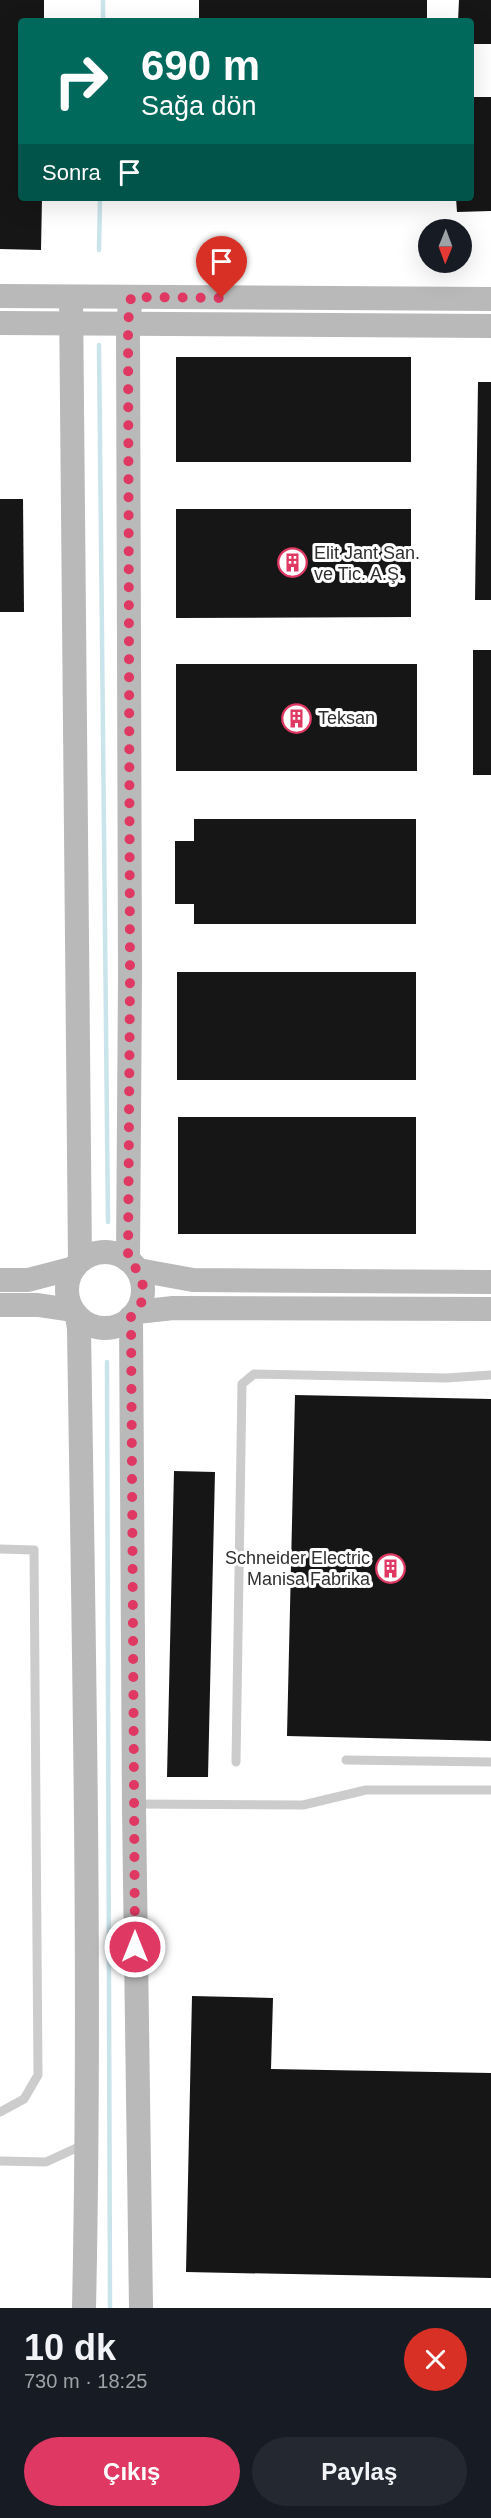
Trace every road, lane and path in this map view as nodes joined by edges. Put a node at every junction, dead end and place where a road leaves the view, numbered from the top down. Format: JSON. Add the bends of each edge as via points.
{"nodes":[{"id":1,"x":0,"y":296,"type":"edge"},
{"id":2,"x":70,"y":297,"type":"junction"},
{"id":3,"x":131,"y":297,"type":"junction"},
{"id":4,"x":491,"y":299,"type":"edge"},
{"id":5,"x":0,"y":323,"type":"edge"},
{"id":6,"x":128,"y":323,"type":"junction"},
{"id":7,"x":72,"y":324,"type":"junction"},
{"id":8,"x":491,"y":326,"type":"edge"},
{"id":9,"x":77,"y":1265,"type":"junction"},
{"id":10,"x":133,"y":1265,"type":"junction"},
{"id":11,"x":0,"y":1280,"type":"edge"},
{"id":12,"x":491,"y":1282,"type":"edge"},
{"id":13,"x":0,"y":1305,"type":"edge"},
{"id":14,"x":491,"y":1309,"type":"edge"},
{"id":15,"x":75,"y":1313,"type":"junction"},
{"id":16,"x":134,"y":1315,"type":"junction"},
{"id":17,"x":491,"y":1376,"type":"edge"},
{"id":18,"x":0,"y":1549,"type":"edge"},
{"id":19,"x":346,"y":1760,"type":"dead end"},
{"id":20,"x":236,"y":1762,"type":"dead end"},
{"id":21,"x":491,"y":1762,"type":"edge"},
{"id":22,"x":491,"y":1790,"type":"edge"},
{"id":23,"x":134,"y":1804,"type":"junction"},
{"id":24,"x":0,"y":2112,"type":"edge"},
{"id":25,"x":88,"y":2143,"type":"junction"},
{"id":26,"x":0,"y":2162,"type":"edge"},
{"id":27,"x":84,"y":2308,"type":"edge"},
{"id":28,"x":141,"y":2308,"type":"edge"}],
"edges":[{"from":1,"to":2,"type":"street"},
{"from":2,"to":3,"type":"street"},
{"from":2,"to":7,"type":"street"},
{"from":3,"to":4,"type":"street"},
{"from":3,"to":6,"type":"street"},
{"from":5,"to":7,"type":"street"},
{"from":6,"to":7,"type":"street"},
{"from":6,"to":8,"type":"street"},
{"from":6,"to":10,"type":"street"},
{"from":7,"to":9,"type":"street"},
{"from":9,"to":10,"type":"street","via":[[91,1254],[104,1252],[116,1254]]},
{"from":9,"to":11,"type":"street","via":[[28,1280]]},
{"from":9,"to":15,"type":"street","via":[[67,1282],[67,1295]]},
{"from":10,"to":12,"type":"street","via":[[193,1280]]},
{"from":10,"to":16,"type":"street","via":[[144,1294]]},
{"from":13,"to":15,"type":"street","via":[[38,1305]]},
{"from":14,"to":16,"type":"street","via":[[174,1308]]},
{"from":15,"to":16,"type":"street","via":[[99,1328],[124,1324]]},
{"from":15,"to":25,"type":"street","via":[[79,1341],[87,1813]]},
{"from":16,"to":23,"type":"street"},
{"from":17,"to":20,"type":"lane","via":[[254,1374],[242,1384]]},
{"from":18,"to":24,"type":"lane","via":[[34,1550],[38,2074],[24,2099]]},
{"from":19,"to":21,"type":"lane"},
{"from":22,"to":23,"type":"lane","via":[[366,1790],[303,1805]]},
{"from":23,"to":28,"type":"street"},
{"from":25,"to":26,"type":"lane","via":[[46,2162]]},
{"from":25,"to":27,"type":"street"}]}
